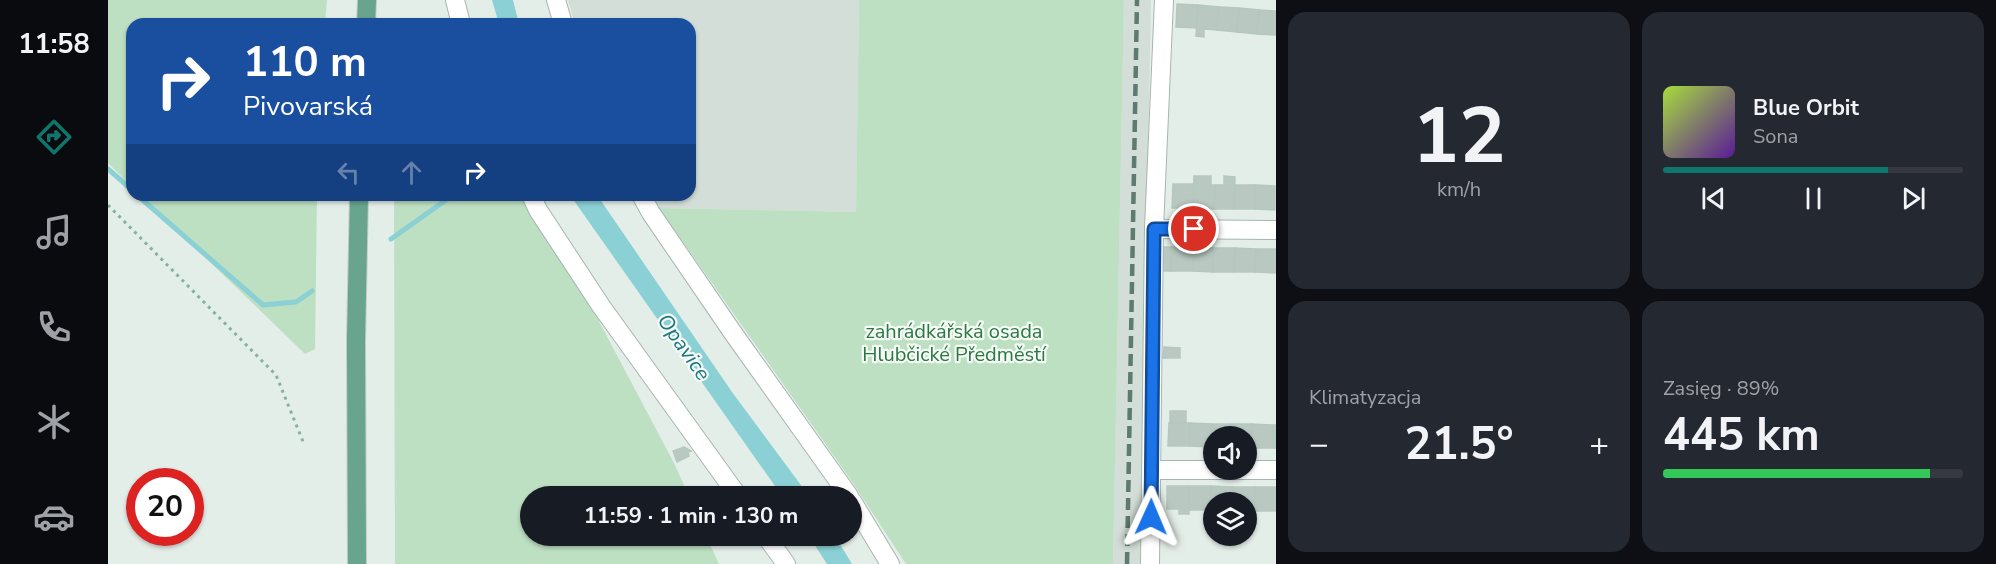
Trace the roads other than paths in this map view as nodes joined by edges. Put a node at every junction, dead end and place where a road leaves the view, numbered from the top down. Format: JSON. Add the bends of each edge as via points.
{"nodes":[{"id":1,"x":367,"y":0,"type":"edge"},
{"id":2,"x":455,"y":0,"type":"edge"},
{"id":3,"x":556,"y":0,"type":"edge"},
{"id":4,"x":1164,"y":0,"type":"edge"},
{"id":5,"x":366,"y":18,"type":"edge"},
{"id":6,"x":460,"y":18,"type":"edge"},
{"id":7,"x":560,"y":18,"type":"edge"},
{"id":8,"x":359,"y":201,"type":"edge"},
{"id":9,"x":534,"y":201,"type":"edge"},
{"id":10,"x":644,"y":201,"type":"edge"},
{"id":11,"x":1154,"y":229,"type":"junction"},
{"id":12,"x":1276,"y":230,"type":"edge"},
{"id":13,"x":1152,"y":470,"type":"junction"},
{"id":14,"x":1276,"y":470,"type":"edge"},
{"id":15,"x":731,"y":486,"type":"edge"},
{"id":16,"x":842,"y":486,"type":"edge"},
{"id":17,"x":862,"y":517,"type":"edge"},
{"id":18,"x":773,"y":546,"type":"edge"},
{"id":19,"x":357,"y":564,"type":"edge"},
{"id":20,"x":786,"y":564,"type":"edge"},
{"id":21,"x":891,"y":564,"type":"edge"},
{"id":22,"x":1150,"y":564,"type":"edge"}],
"edges":[{"from":1,"to":5,"type":"main road"},
{"from":2,"to":6,"type":"street"},
{"from":3,"to":7,"type":"street"},
{"from":4,"to":11,"type":"street"},
{"from":8,"to":19,"type":"main road"},
{"from":9,"to":15,"type":"street","via":[[601,306]]},
{"from":10,"to":16,"type":"street"},
{"from":11,"to":12,"type":"street"},
{"from":11,"to":13,"type":"street"},
{"from":13,"to":14,"type":"street"},
{"from":13,"to":22,"type":"street"},
{"from":17,"to":21,"type":"street"},
{"from":18,"to":20,"type":"street"}]}
